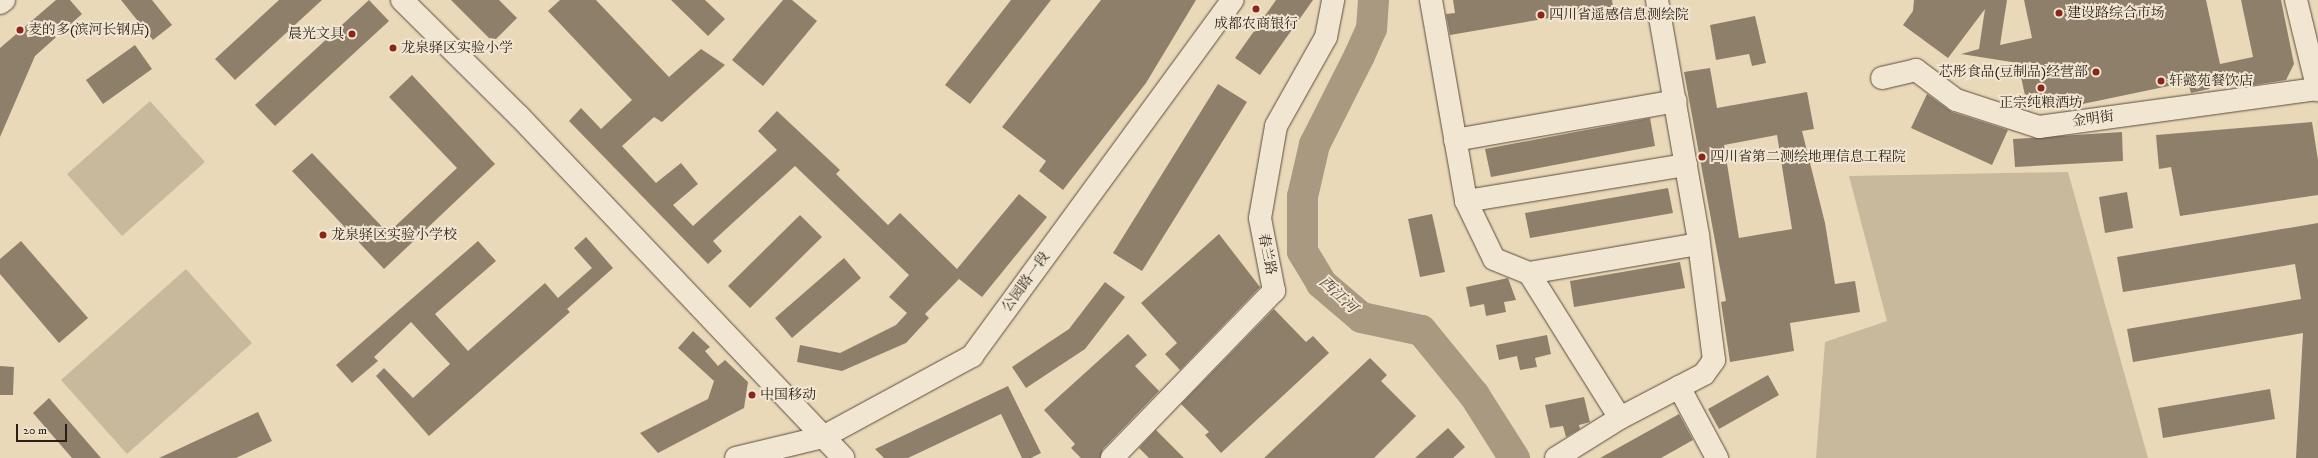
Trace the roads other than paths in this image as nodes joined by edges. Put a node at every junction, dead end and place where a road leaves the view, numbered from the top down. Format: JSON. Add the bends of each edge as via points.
{"nodes":[{"id":1,"x":4,"y":0,"type":"edge"},
{"id":2,"x":402,"y":0,"type":"edge"},
{"id":3,"x":1232,"y":0,"type":"edge"},
{"id":4,"x":1332,"y":0,"type":"edge"},
{"id":5,"x":1432,"y":0,"type":"edge"},
{"id":6,"x":1657,"y":0,"type":"edge"},
{"id":7,"x":2296,"y":0,"type":"edge"},
{"id":8,"x":0,"y":3,"type":"edge"},
{"id":9,"x":1882,"y":78,"type":"dead end"},
{"id":10,"x":2318,"y":89,"type":"edge"},
{"id":11,"x":1676,"y":100,"type":"junction"},
{"id":12,"x":1455,"y":140,"type":"junction"},
{"id":13,"x":1686,"y":165,"type":"junction"},
{"id":14,"x":1466,"y":201,"type":"junction"},
{"id":15,"x":1699,"y":244,"type":"junction"},
{"id":16,"x":1529,"y":273,"type":"junction"},
{"id":17,"x":1679,"y":387,"type":"junction"},
{"id":18,"x":1620,"y":418,"type":"junction"},
{"id":19,"x":823,"y":437,"type":"junction"},
{"id":20,"x":1712,"y":456,"type":"edge"},
{"id":21,"x":736,"y":458,"type":"edge"},
{"id":22,"x":843,"y":458,"type":"edge"},
{"id":23,"x":1112,"y":458,"type":"edge"},
{"id":24,"x":1556,"y":458,"type":"edge"}],
"edges":[{"from":1,"to":8,"type":"street"},
{"from":2,"to":19,"type":"street","via":[[519,116]]},
{"from":3,"to":19,"type":"street","name":"公园路一段","via":[[972,356]]},
{"from":4,"to":23,"type":"street","name":"春兰路","via":[[1326,37],[1276,126],[1260,218],[1274,291]]},
{"from":5,"to":12,"type":"street"},
{"from":6,"to":11,"type":"street"},
{"from":7,"to":10,"type":"street"},
{"from":9,"to":10,"type":"street","name":"金明街","via":[[1916,70],[1956,100],[2039,126]]},
{"from":11,"to":12,"type":"street"},
{"from":11,"to":13,"type":"street"},
{"from":12,"to":14,"type":"street"},
{"from":13,"to":14,"type":"street"},
{"from":13,"to":15,"type":"street"},
{"from":14,"to":16,"type":"street","via":[[1494,258]]},
{"from":15,"to":16,"type":"street"},
{"from":15,"to":17,"type":"street","via":[[1714,360],[1704,374]]},
{"from":16,"to":18,"type":"street"},
{"from":17,"to":18,"type":"street"},
{"from":17,"to":20,"type":"street"},
{"from":18,"to":24,"type":"street"},
{"from":19,"to":21,"type":"street","name":"公园路一段"},
{"from":19,"to":22,"type":"street"}]}
